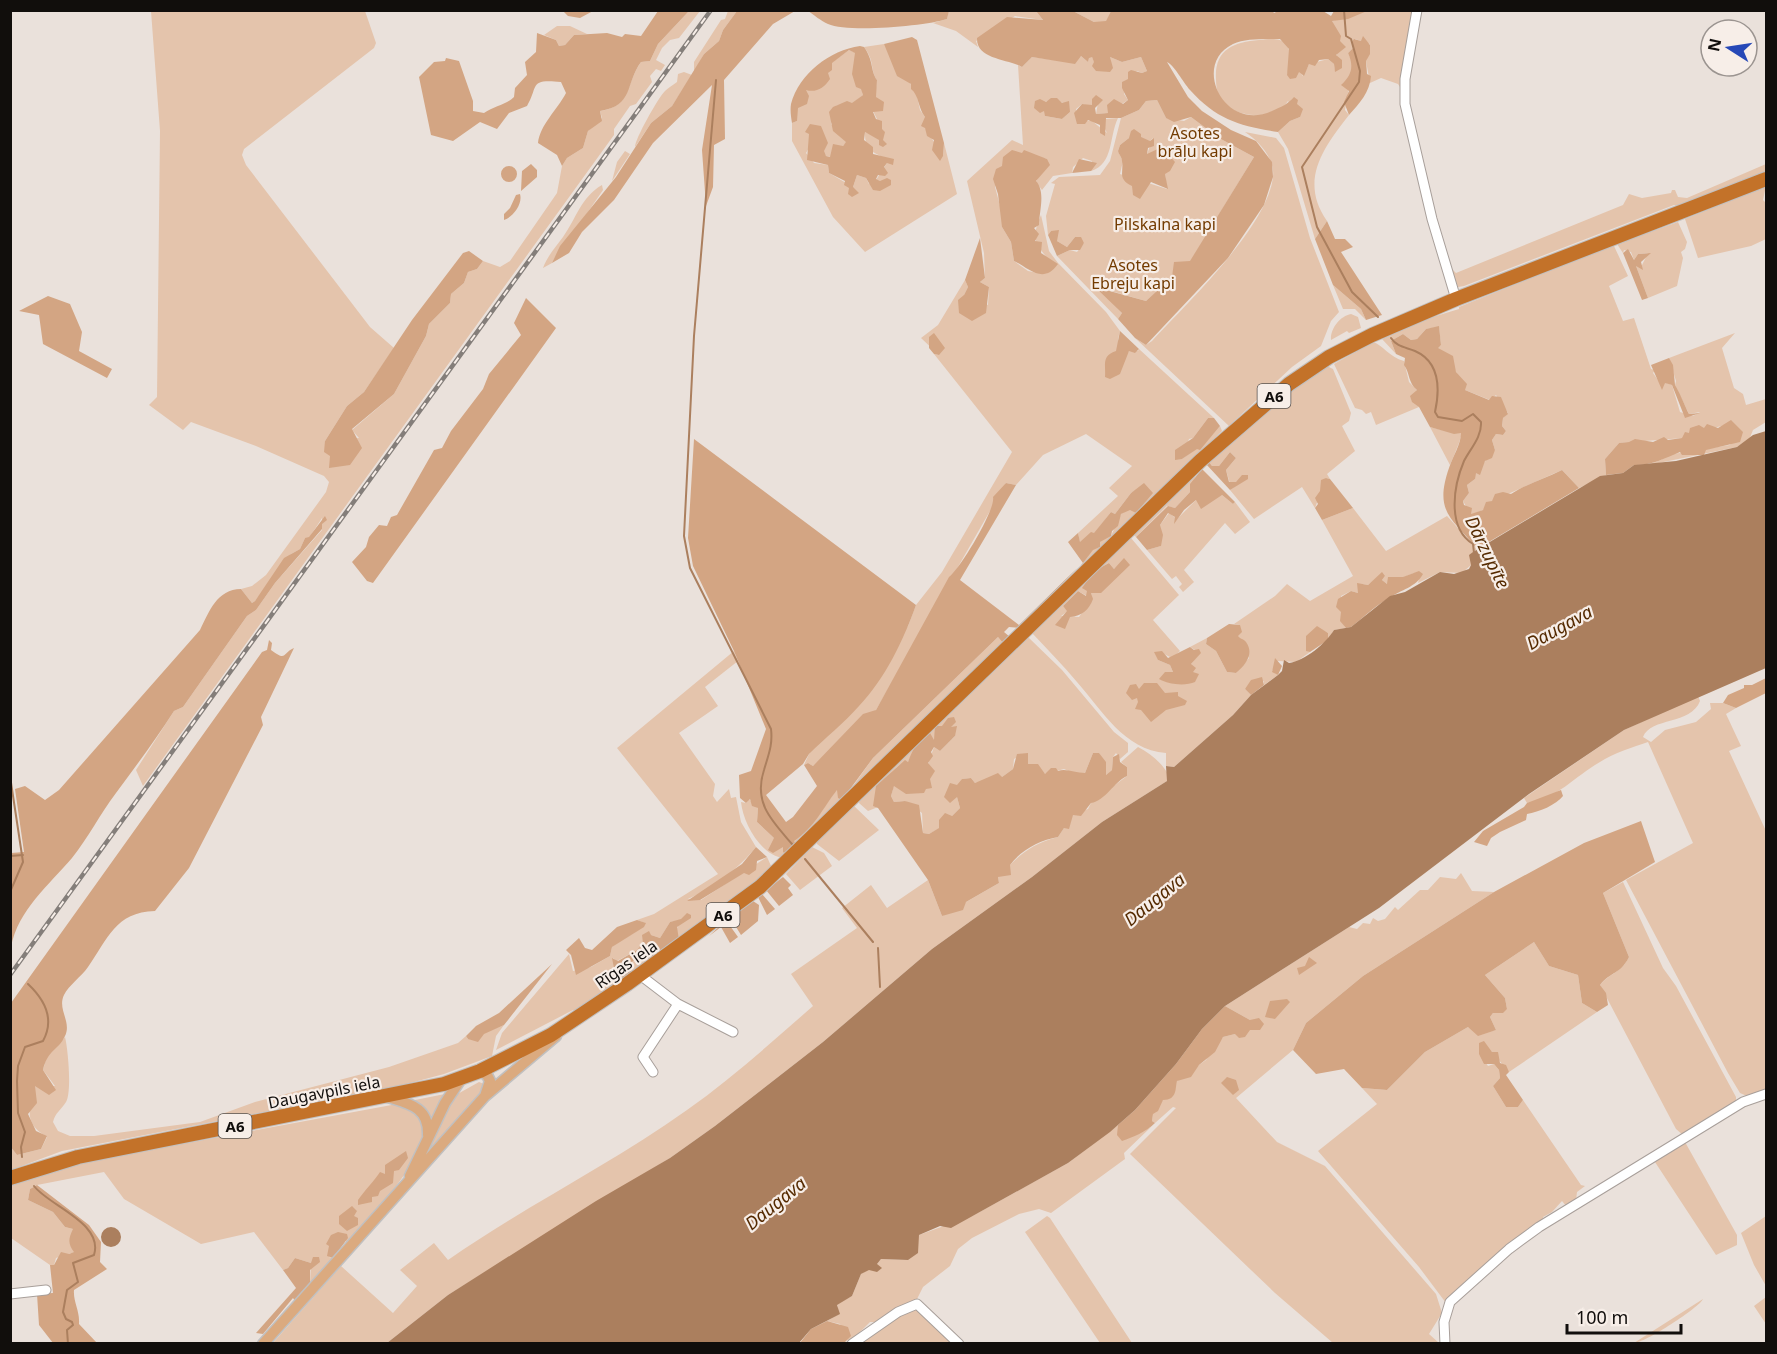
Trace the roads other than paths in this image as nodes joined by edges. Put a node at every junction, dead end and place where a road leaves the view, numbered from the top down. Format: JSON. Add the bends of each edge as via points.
{"nodes":[{"id":1,"x":1417,"y":10,"type":"edge"},
{"id":2,"x":1767,"y":179,"type":"edge"},
{"id":3,"x":1456,"y":299,"type":"junction"},
{"id":4,"x":640,"y":975,"type":"junction"},
{"id":5,"x":678,"y":1004,"type":"junction"},
{"id":6,"x":564,"y":1027,"type":"junction"},
{"id":7,"x":733,"y":1032,"type":"dead end"},
{"id":8,"x":480,"y":1071,"type":"junction"},
{"id":9,"x":653,"y":1072,"type":"dead end"},
{"id":10,"x":461,"y":1078,"type":"junction"},
{"id":11,"x":1767,"y":1094,"type":"edge"},
{"id":12,"x":484,"y":1096,"type":"junction"},
{"id":13,"x":388,"y":1097,"type":"junction"},
{"id":14,"x":427,"y":1139,"type":"junction"},
{"id":15,"x":10,"y":1178,"type":"edge"},
{"id":16,"x":409,"y":1179,"type":"junction"},
{"id":17,"x":46,"y":1290,"type":"dead end"},
{"id":18,"x":10,"y":1294,"type":"edge"},
{"id":19,"x":263,"y":1344,"type":"edge"},
{"id":20,"x":852,"y":1344,"type":"edge"},
{"id":21,"x":959,"y":1344,"type":"edge"},
{"id":22,"x":1445,"y":1344,"type":"edge"}],
"edges":[{"from":1,"to":3,"type":"street","via":[[1405,79],[1405,104]]},
{"from":2,"to":3,"type":"highway","number":"A6"},
{"from":3,"to":4,"type":"highway","name":"Rīgas iela","number":"A6","via":[[1329,357],[1289,384],[1200,460],[780,869]]},
{"from":4,"to":5,"type":"street"},
{"from":4,"to":6,"type":"highway","name":"Rīgas iela","number":"A6"},
{"from":5,"to":7,"type":"street"},
{"from":5,"to":9,"type":"street","via":[[644,1057]]},
{"from":6,"to":8,"type":"highway","name":"Daugavpils iela","number":"A6"},
{"from":6,"to":12,"type":"main road","name":"Rīgas iela"},
{"from":8,"to":10,"type":"highway","name":"Daugavpils iela","number":"A6"},
{"from":8,"to":12,"type":"main road","via":[[490,1082]]},
{"from":10,"to":13,"type":"highway","name":"Daugavpils iela","number":"A6"},
{"from":10,"to":14,"type":"main road"},
{"from":11,"to":22,"type":"street","via":[[1743,1102],[1714,1119],[1547,1221],[1509,1249],[1450,1302],[1444,1322]]},
{"from":12,"to":16,"type":"main road","name":"Rīgas iela"},
{"from":13,"to":14,"type":"main road","via":[[421,1110],[428,1124]]},
{"from":13,"to":15,"type":"highway","name":"Daugavpils iela","number":"A6","via":[[78,1157]]},
{"from":14,"to":16,"type":"main road"},
{"from":16,"to":19,"type":"main road","name":"Rīgas iela"},
{"from":17,"to":18,"type":"street"},
{"from":20,"to":21,"type":"street","via":[[898,1312],[917,1304]]}]}
